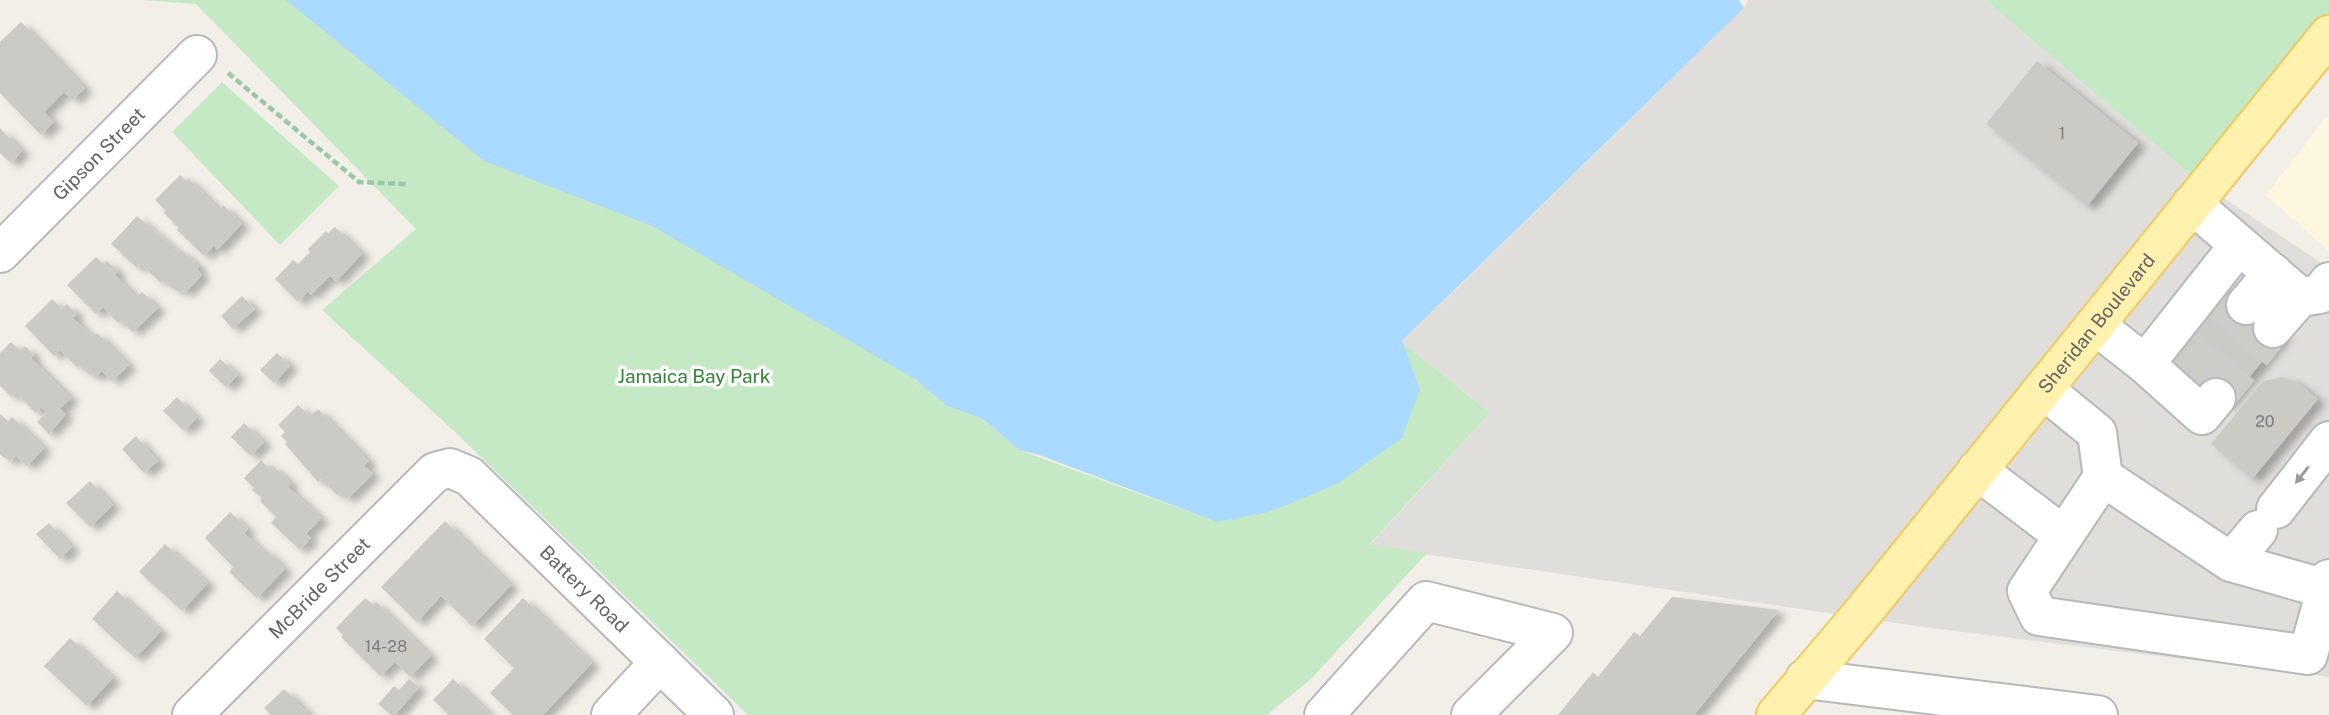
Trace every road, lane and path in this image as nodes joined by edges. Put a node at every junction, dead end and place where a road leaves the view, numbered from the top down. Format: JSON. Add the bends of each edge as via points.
{"nodes":[{"id":1,"x":2329,"y":35,"type":"edge"},
{"id":2,"x":197,"y":55,"type":"joint"},
{"id":3,"x":406,"y":184,"type":"dead end"},
{"id":4,"x":2192,"y":204,"type":"junction"},
{"id":5,"x":2239,"y":245,"type":"junction"},
{"id":6,"x":0,"y":253,"type":"edge"},
{"id":7,"x":2301,"y":284,"type":"edge"},
{"id":8,"x":2260,"y":317,"type":"tunnel mouth"},
{"id":9,"x":2095,"y":325,"type":"junction"},
{"id":10,"x":2145,"y":365,"type":"junction"},
{"id":11,"x":2043,"y":389,"type":"junction"},
{"id":12,"x":2194,"y":389,"type":"dead end"},
{"id":13,"x":2329,"y":441,"type":"edge"},
{"id":14,"x":450,"y":468,"type":"joint"},
{"id":15,"x":1977,"y":470,"type":"junction"},
{"id":16,"x":2103,"y":477,"type":"junction"},
{"id":17,"x":2063,"y":535,"type":"junction"},
{"id":18,"x":2231,"y":562,"type":"junction"},
{"id":19,"x":2327,"y":584,"type":"edge"},
{"id":20,"x":660,"y":662,"type":"junction"},
{"id":21,"x":1805,"y":679,"type":"junction"},
{"id":22,"x":192,"y":715,"type":"edge"},
{"id":23,"x":611,"y":715,"type":"edge"},
{"id":24,"x":714,"y":715,"type":"edge"},
{"id":25,"x":1324,"y":715,"type":"edge"},
{"id":26,"x":1471,"y":715,"type":"edge"},
{"id":27,"x":1776,"y":715,"type":"edge"},
{"id":28,"x":2098,"y":715,"type":"edge"}],
"edges":[{"from":1,"to":4,"type":"main road","name":"Sheridan Boulevard"},
{"from":2,"to":3,"type":"path","via":[[226,71],[359,182]]},
{"from":2,"to":6,"type":"street","name":"Gipson Street"},
{"from":4,"to":5,"type":"street"},
{"from":4,"to":9,"type":"main road","name":"Sheridan Boulevard"},
{"from":5,"to":7,"type":"street"},
{"from":5,"to":10,"type":"street"},
{"from":7,"to":8,"type":"street"},
{"from":9,"to":10,"type":"street"},
{"from":9,"to":11,"type":"main road","name":"Sheridan Boulevard"},
{"from":10,"to":12,"type":"street"},
{"from":11,"to":15,"type":"main road","name":"Sheridan Boulevard"},
{"from":11,"to":16,"type":"street","via":[[2097,433]]},
{"from":13,"to":18,"type":"street","one_way":true},
{"from":14,"to":20,"type":"street","name":"Battery Road","via":[[469,476]]},
{"from":14,"to":22,"type":"street","name":"McBride Street","via":[[435,472]]},
{"from":15,"to":17,"type":"street"},
{"from":15,"to":21,"type":"main road","name":"Sheridan Boulevard"},
{"from":16,"to":17,"type":"street"},
{"from":16,"to":18,"type":"street"},
{"from":17,"to":19,"type":"street","via":[[2027,591],[2039,616],[2308,655]]},
{"from":18,"to":19,"type":"street"},
{"from":20,"to":23,"type":"street"},
{"from":20,"to":24,"type":"street","name":"Battery Road"},
{"from":21,"to":27,"type":"main road","name":"Sheridan Boulevard"},
{"from":21,"to":28,"type":"street"},
{"from":25,"to":26,"type":"street","via":[[1426,601],[1553,633]]}]}
